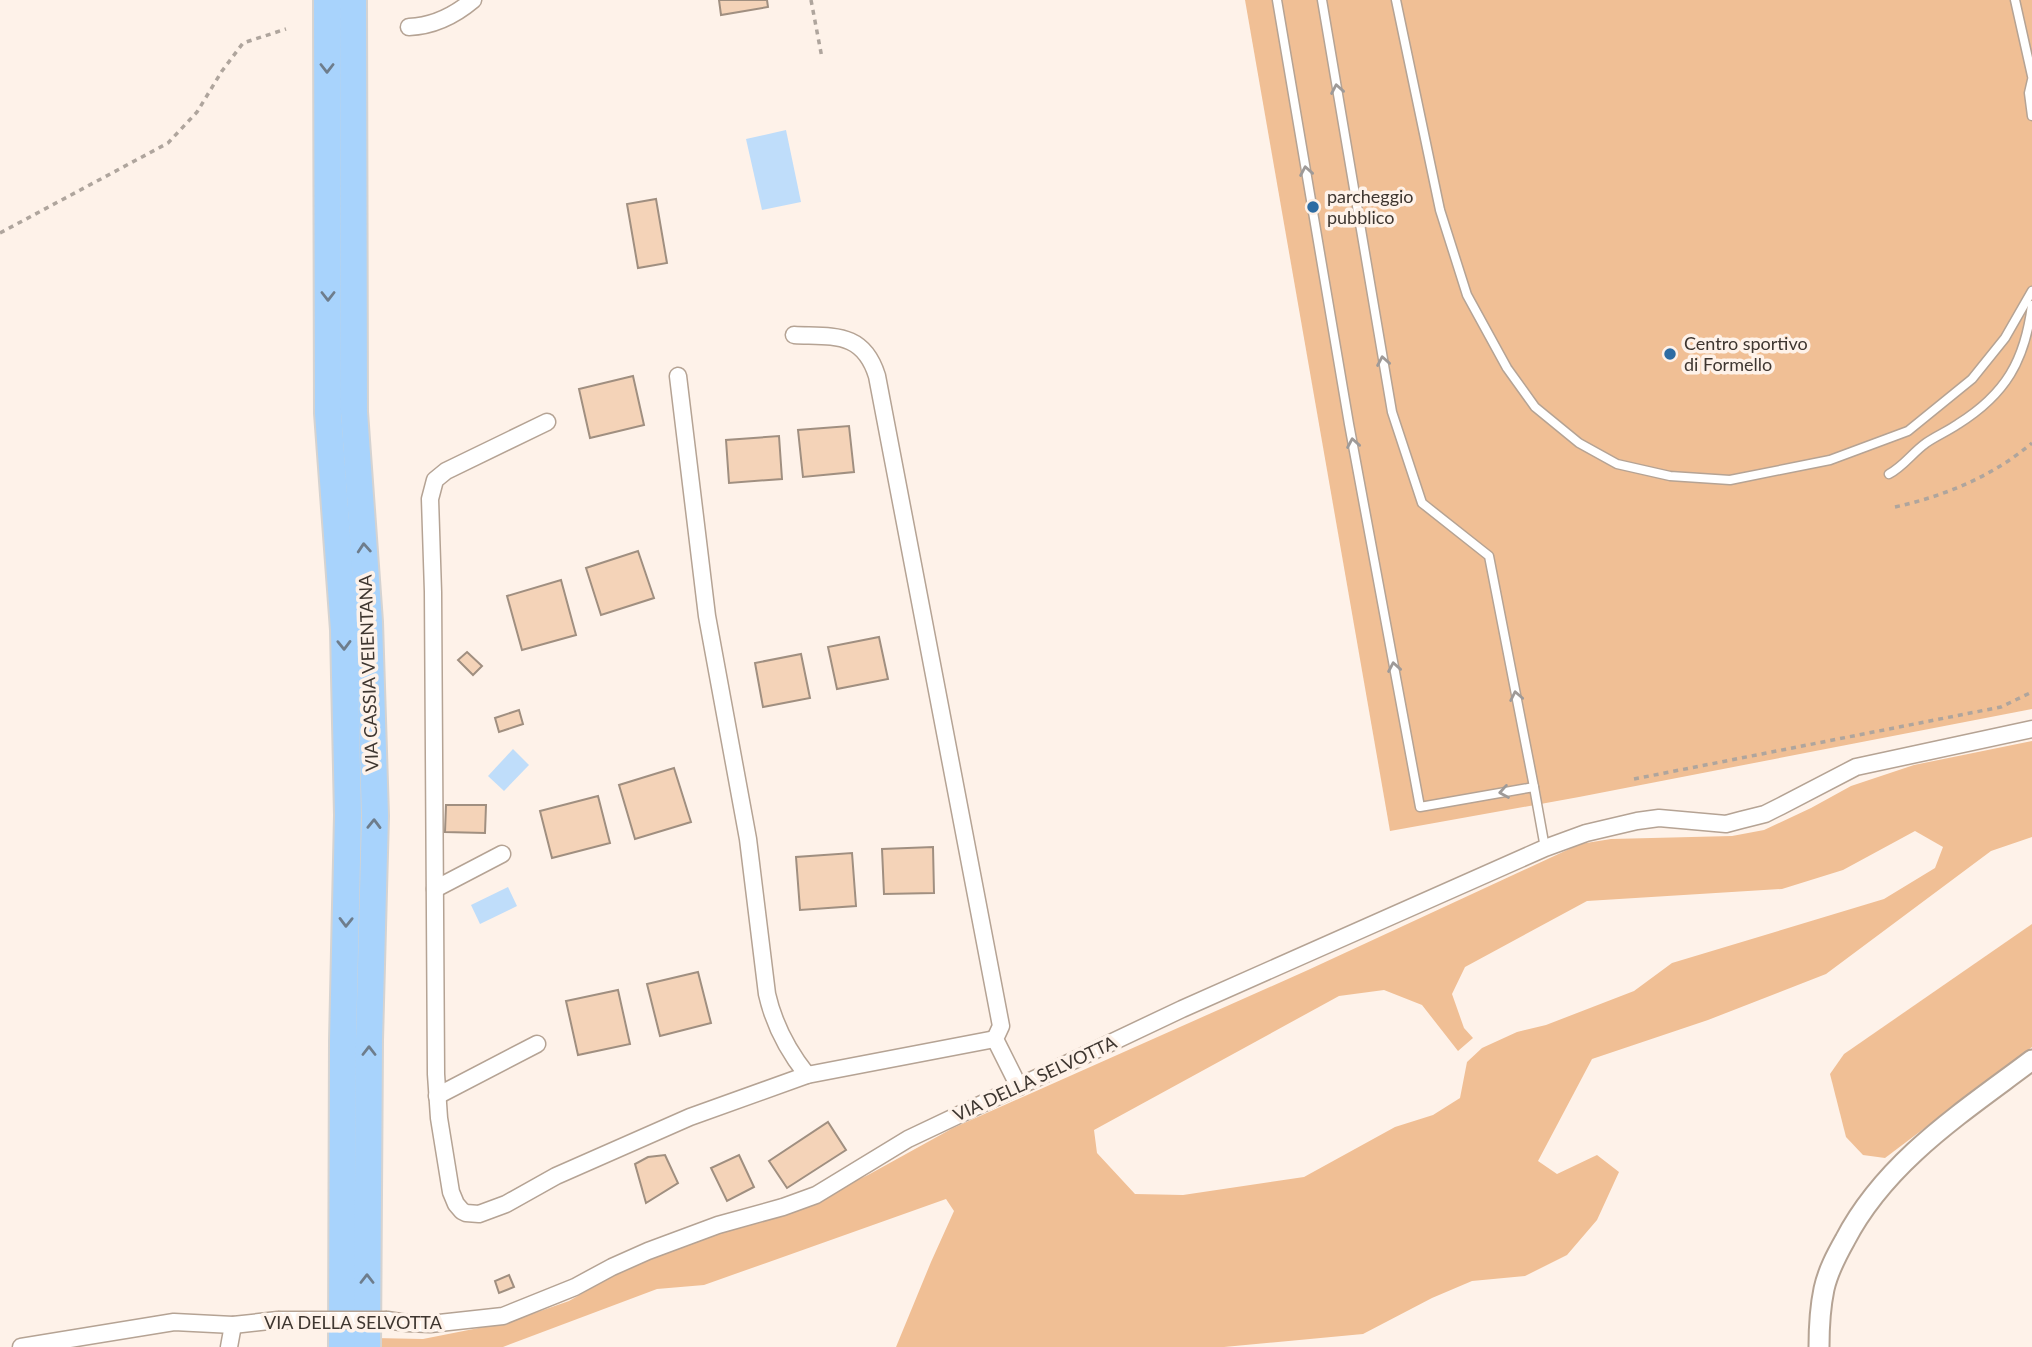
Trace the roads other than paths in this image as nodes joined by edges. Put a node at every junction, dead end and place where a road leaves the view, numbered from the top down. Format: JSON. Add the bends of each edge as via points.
{"nodes":[{"id":1,"x":327,"y":0,"type":"edge"},
{"id":2,"x":353,"y":0,"type":"edge"},
{"id":3,"x":473,"y":0,"type":"edge"},
{"id":4,"x":1277,"y":0,"type":"edge"},
{"id":5,"x":1322,"y":0,"type":"edge"},
{"id":6,"x":1396,"y":0,"type":"edge"},
{"id":7,"x":2015,"y":0,"type":"edge"},
{"id":8,"x":409,"y":27,"type":"dead end"},
{"id":9,"x":2032,"y":78,"type":"edge"},
{"id":10,"x":2032,"y":116,"type":"edge"},
{"id":11,"x":2032,"y":291,"type":"edge"},
{"id":12,"x":2032,"y":305,"type":"edge"},
{"id":13,"x":794,"y":335,"type":"dead end"},
{"id":14,"x":678,"y":376,"type":"dead end"},
{"id":15,"x":547,"y":422,"type":"dead end"},
{"id":16,"x":1889,"y":474,"type":"dead end"},
{"id":17,"x":2032,"y":729,"type":"edge"},
{"id":18,"x":1534,"y":787,"type":"junction"},
{"id":19,"x":1545,"y":848,"type":"junction"},
{"id":20,"x":502,"y":854,"type":"dead end"},
{"id":21,"x":435,"y":889,"type":"junction"},
{"id":22,"x":995,"y":1039,"type":"junction"},
{"id":23,"x":537,"y":1044,"type":"dead end"},
{"id":24,"x":2032,"y":1060,"type":"edge"},
{"id":25,"x":807,"y":1075,"type":"junction"},
{"id":26,"x":1019,"y":1087,"type":"junction"},
{"id":27,"x":437,"y":1096,"type":"junction"},
{"id":28,"x":233,"y":1325,"type":"junction"},
{"id":29,"x":21,"y":1347,"type":"edge"},
{"id":30,"x":229,"y":1347,"type":"edge"},
{"id":31,"x":342,"y":1347,"type":"edge"},
{"id":32,"x":367,"y":1347,"type":"edge"},
{"id":33,"x":1819,"y":1347,"type":"edge"}],
"edges":[{"from":1,"to":31,"type":"highway","name":"VIA CASSIA VEIENTANA","one_way":true,"via":[[328,413],[344,630],[348,815]]},
{"from":32,"to":2,"type":"highway","name":"VIA CASSIA VEIENTANA","one_way":true,"via":[[375,816],[369,622],[354,412]]},
{"from":3,"to":8,"type":"street","via":[[443,20]]},
{"from":18,"to":4,"type":"lane","one_way":true,"via":[[1420,807]]},
{"from":18,"to":5,"type":"lane","one_way":true,"via":[[1489,556],[1422,503],[1392,412]]},
{"from":6,"to":11,"type":"lane","via":[[1440,209],[1467,295],[1507,368],[1535,407],[1578,443],[1617,464],[1670,476],[1730,480],[1830,460],[1908,430],[1972,379],[2005,338]]},
{"from":7,"to":9,"type":"lane"},
{"from":9,"to":10,"type":"lane"},
{"from":12,"to":16,"type":"lane","via":[[2018,360],[2001,389]]},
{"from":13,"to":22,"type":"street","via":[[833,337],[856,344],[867,354],[877,376],[1001,1026]]},
{"from":14,"to":25,"type":"street","via":[[707,616],[748,839],[767,994],[781,1036]]},
{"from":15,"to":21,"type":"street","via":[[453,466],[432,488]]},
{"from":17,"to":19,"type":"street","name":"VIA DELLA SELVOTTA","via":[[1856,767],[1765,814],[1726,824],[1659,818],[1586,833]]},
{"from":18,"to":19,"type":"lane"},
{"from":19,"to":26,"type":"street","name":"VIA DELLA SELVOTTA","via":[[1181,1009]]},
{"from":20,"to":21,"type":"street"},
{"from":21,"to":27,"type":"street"},
{"from":22,"to":25,"type":"street"},
{"from":22,"to":26,"type":"street"},
{"from":23,"to":27,"type":"street"},
{"from":24,"to":33,"type":"street","via":[[1927,1141],[1876,1192],[1832,1264],[1820,1312]]},
{"from":25,"to":27,"type":"street","via":[[690,1117],[479,1214],[462,1211],[451,1192]]},
{"from":26,"to":28,"type":"street","name":"VIA DELLA SELVOTTA","bridge":true,"via":[[908,1139],[816,1195],[648,1251],[503,1316],[430,1324],[278,1320]]},
{"from":28,"to":29,"type":"street","name":"VIA DELLA SELVOTTA","via":[[174,1322]]},
{"from":28,"to":30,"type":"street"}]}
